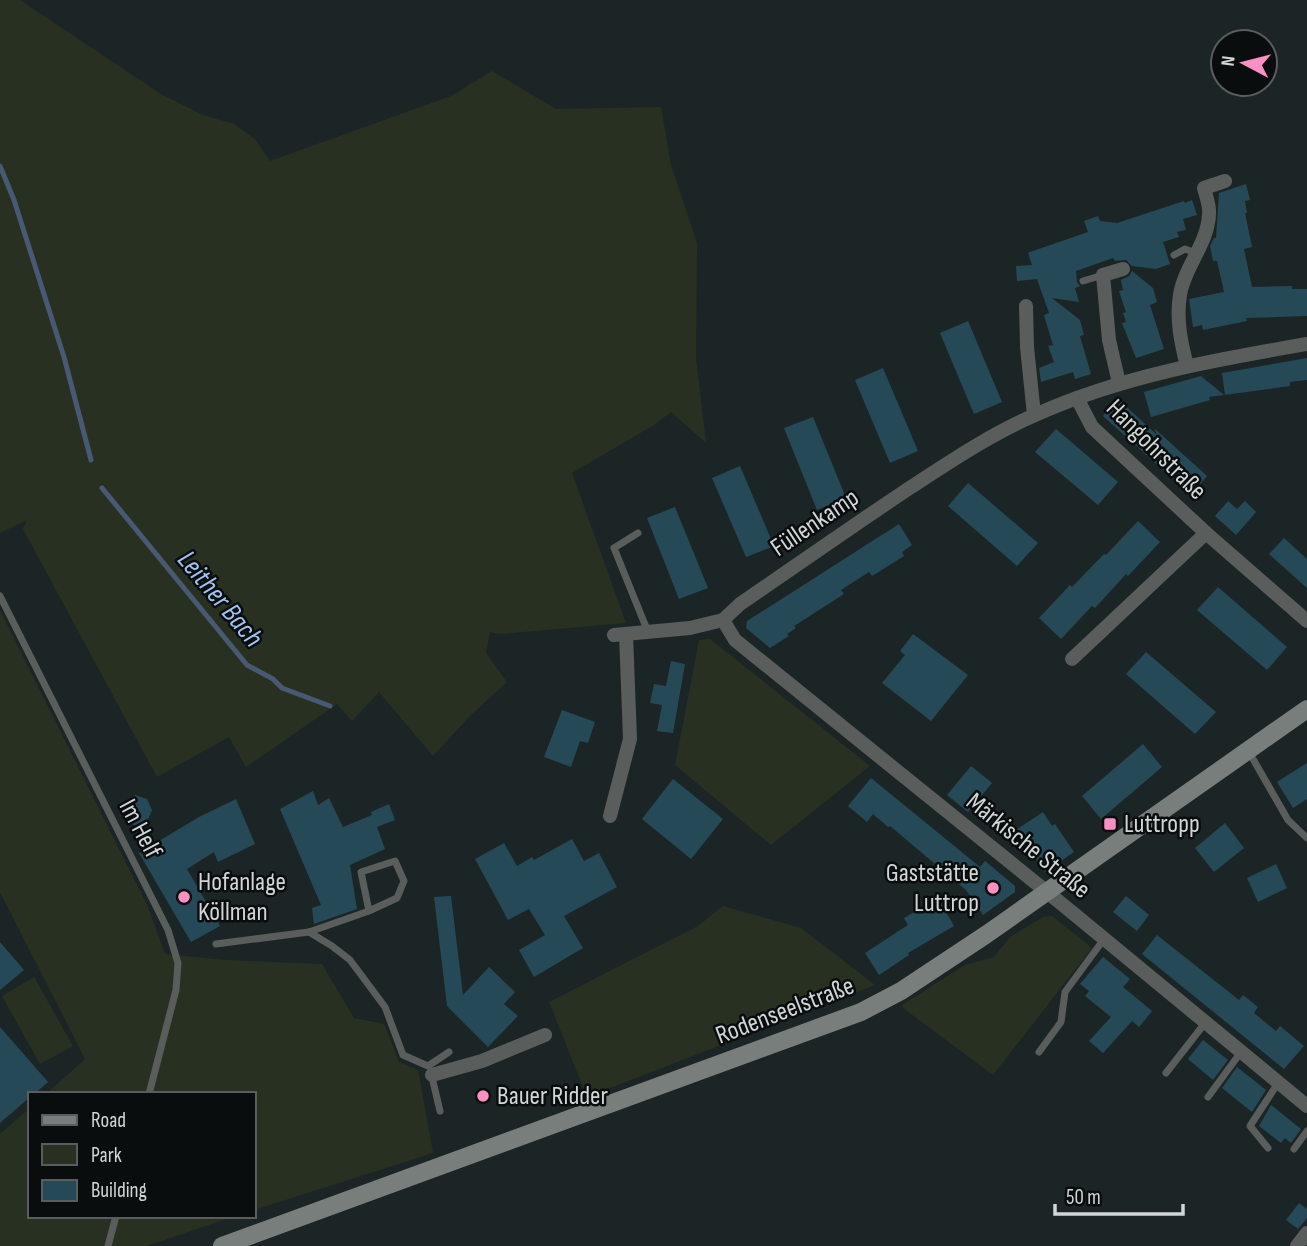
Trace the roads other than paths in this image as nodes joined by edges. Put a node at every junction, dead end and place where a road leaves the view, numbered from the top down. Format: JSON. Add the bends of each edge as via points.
{"nodes":[{"id":1,"x":1225,"y":181,"type":"dead end"},
{"id":2,"x":1196,"y":253,"type":"junction"},
{"id":3,"x":1174,"y":255,"type":"dead end"},
{"id":4,"x":1123,"y":269,"type":"dead end"},
{"id":5,"x":1103,"y":275,"type":"junction"},
{"id":6,"x":1083,"y":281,"type":"dead end"},
{"id":7,"x":1026,"y":306,"type":"dead end"},
{"id":8,"x":1307,"y":344,"type":"edge"},
{"id":9,"x":1187,"y":366,"type":"junction"},
{"id":10,"x":1119,"y":383,"type":"junction"},
{"id":11,"x":1077,"y":398,"type":"junction"},
{"id":12,"x":1034,"y":415,"type":"junction"},
{"id":13,"x":638,"y":533,"type":"dead end"},
{"id":14,"x":1206,"y":533,"type":"junction"},
{"id":15,"x":0,"y":596,"type":"edge"},
{"id":16,"x":723,"y":620,"type":"junction"},
{"id":17,"x":1307,"y":621,"type":"edge"},
{"id":18,"x":649,"y":632,"type":"junction"},
{"id":19,"x":1072,"y":659,"type":"dead end"},
{"id":20,"x":1307,"y":709,"type":"edge"},
{"id":21,"x":1248,"y":751,"type":"junction"},
{"id":22,"x":610,"y":816,"type":"dead end"},
{"id":23,"x":1307,"y":838,"type":"edge"},
{"id":24,"x":1046,"y":892,"type":"junction"},
{"id":25,"x":369,"y":911,"type":"junction"},
{"id":26,"x":309,"y":932,"type":"junction"},
{"id":27,"x":1105,"y":939,"type":"junction"},
{"id":28,"x":216,"y":944,"type":"dead end"},
{"id":29,"x":1206,"y":1022,"type":"junction"},
{"id":30,"x":545,"y":1035,"type":"dead end"},
{"id":31,"x":449,"y":1052,"type":"dead end"},
{"id":32,"x":1039,"y":1052,"type":"dead end"},
{"id":33,"x":1241,"y":1052,"type":"junction"},
{"id":34,"x":430,"y":1071,"type":"junction"},
{"id":35,"x":1166,"y":1073,"type":"dead end"},
{"id":36,"x":1279,"y":1083,"type":"junction"},
{"id":37,"x":150,"y":1092,"type":"edge"},
{"id":38,"x":1208,"y":1097,"type":"dead end"},
{"id":39,"x":1307,"y":1106,"type":"edge"},
{"id":40,"x":440,"y":1111,"type":"dead end"},
{"id":41,"x":1307,"y":1131,"type":"edge"},
{"id":42,"x":1268,"y":1148,"type":"dead end"},
{"id":43,"x":1294,"y":1149,"type":"dead end"},
{"id":44,"x":115,"y":1218,"type":"edge"},
{"id":45,"x":1307,"y":1233,"type":"edge"},
{"id":46,"x":108,"y":1246,"type":"edge"},
{"id":47,"x":222,"y":1246,"type":"edge"},
{"id":48,"x":1297,"y":1246,"type":"edge"}],
"edges":[{"from":1,"to":2,"type":"street","via":[[1204,188],[1210,212]]},
{"from":2,"to":3,"type":"lane","via":[[1185,249]]},
{"from":2,"to":9,"type":"street","via":[[1180,295],[1179,323]]},
{"from":4,"to":5,"type":"street"},
{"from":5,"to":6,"type":"lane"},
{"from":5,"to":10,"type":"street","via":[[1109,340]]},
{"from":7,"to":12,"type":"street"},
{"from":8,"to":9,"type":"street","name":"Füllenkamp"},
{"from":9,"to":10,"type":"street","name":"Füllenkamp"},
{"from":10,"to":11,"type":"street","name":"Füllenkamp"},
{"from":11,"to":12,"type":"street","name":"Füllenkamp"},
{"from":11,"to":14,"type":"street","name":"Hangohrstraße","via":[[1092,427]]},
{"from":12,"to":16,"type":"street","name":"Füllenkamp","via":[[973,447],[893,499]]},
{"from":13,"to":18,"type":"lane","via":[[614,548]]},
{"from":14,"to":17,"type":"street","name":"Hangohrstraße"},
{"from":14,"to":19,"type":"street","name":"Hangohrstraße"},
{"from":15,"to":37,"type":"lane","name":"Im Helf","via":[[168,930],[178,963],[176,990]]},
{"from":16,"to":18,"type":"street","name":"Füllenkamp"},
{"from":16,"to":24,"type":"street","name":"Märkische Straße","via":[[735,640]]},
{"from":18,"to":22,"type":"street","name":"Füllenkamp","via":[[620,634],[630,739]]},
{"from":20,"to":21,"type":"main road","name":"Rodenseelstraße"},
{"from":21,"to":23,"type":"lane","via":[[1288,820]]},
{"from":21,"to":24,"type":"main road","name":"Rodenseelstraße"},
{"from":24,"to":27,"type":"street","name":"Märkische Straße"},
{"from":24,"to":47,"type":"main road","name":"Rodenseelstraße","via":[[901,991],[861,1012]]},
{"from":25,"to":25,"type":"lane","via":[[361,872],[394,861],[404,881],[397,898]]},
{"from":25,"to":26,"type":"lane"},
{"from":26,"to":28,"type":"lane"},
{"from":26,"to":34,"type":"lane","via":[[350,961],[385,1007],[403,1055]]},
{"from":27,"to":29,"type":"street","name":"Märkische Straße"},
{"from":27,"to":32,"type":"lane","via":[[1065,992],[1060,1022]]},
{"from":29,"to":33,"type":"street","name":"Märkische Straße"},
{"from":29,"to":35,"type":"lane"},
{"from":30,"to":34,"type":"street","via":[[482,1061]]},
{"from":31,"to":34,"type":"lane"},
{"from":33,"to":36,"type":"street","name":"Märkische Straße"},
{"from":33,"to":38,"type":"lane"},
{"from":34,"to":40,"type":"lane"},
{"from":36,"to":39,"type":"street","name":"Märkische Straße"},
{"from":36,"to":42,"type":"lane","via":[[1250,1126]]},
{"from":41,"to":43,"type":"lane"},
{"from":44,"to":46,"type":"lane"},
{"from":45,"to":48,"type":"street"}]}
